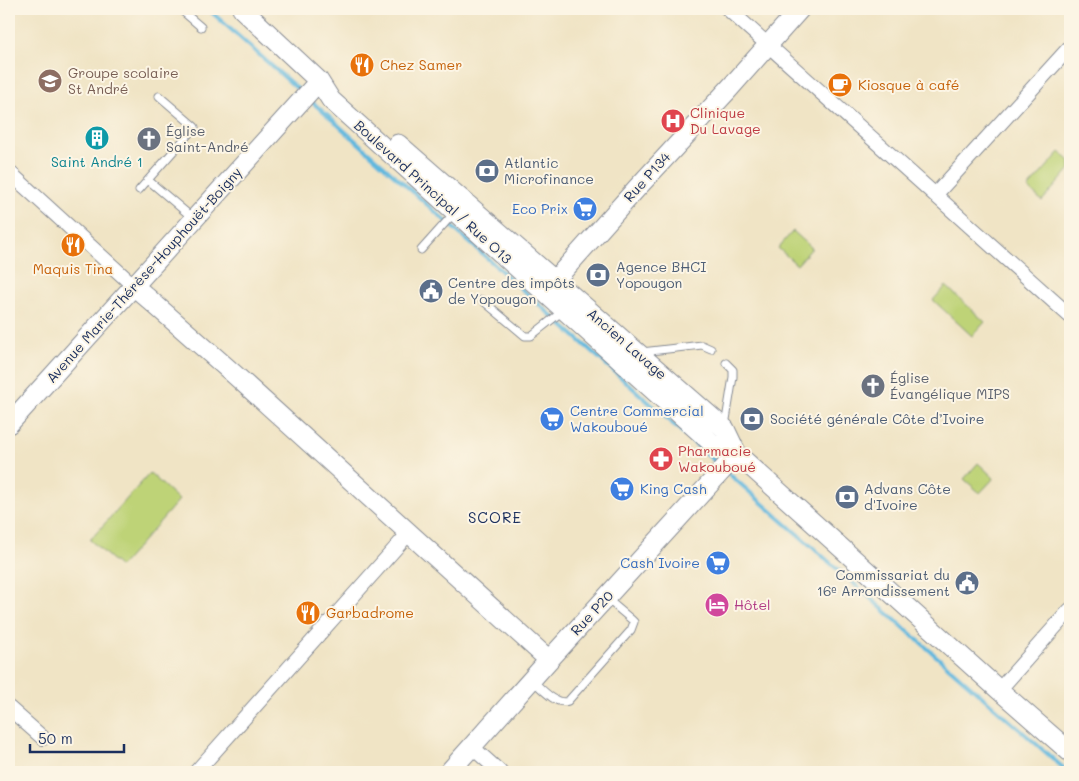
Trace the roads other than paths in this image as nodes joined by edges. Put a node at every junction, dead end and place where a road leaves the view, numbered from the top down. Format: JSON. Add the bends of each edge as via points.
{"nodes":[{"id":1,"x":180,"y":9,"type":"edge"},
{"id":2,"x":242,"y":9,"type":"edge"},
{"id":3,"x":728,"y":9,"type":"edge"},
{"id":4,"x":800,"y":9,"type":"edge"},
{"id":5,"x":201,"y":28,"type":"dead end"},
{"id":6,"x":769,"y":44,"type":"junction"},
{"id":7,"x":1070,"y":47,"type":"edge"},
{"id":8,"x":319,"y":82,"type":"junction"},
{"id":9,"x":159,"y":96,"type":"dead end"},
{"id":10,"x":9,"y":172,"type":"edge"},
{"id":11,"x":148,"y":180,"type":"junction"},
{"id":12,"x":442,"y":181,"type":"joint"},
{"id":13,"x":139,"y":190,"type":"dead end"},
{"id":14,"x":936,"y":194,"type":"junction"},
{"id":15,"x":455,"y":212,"type":"junction"},
{"id":16,"x":194,"y":220,"type":"junction"},
{"id":17,"x":421,"y":250,"type":"dead end"},
{"id":18,"x":555,"y":280,"type":"junction"},
{"id":19,"x":134,"y":286,"type":"junction"},
{"id":20,"x":482,"y":300,"type":"dead end"},
{"id":21,"x":564,"y":310,"type":"junction"},
{"id":22,"x":1070,"y":316,"type":"edge"},
{"id":23,"x":711,"y":349,"type":"dead end"},
{"id":24,"x":636,"y":353,"type":"junction"},
{"id":25,"x":726,"y":362,"type":"dead end"},
{"id":26,"x":9,"y":424,"type":"edge"},
{"id":27,"x":725,"y":428,"type":"junction"},
{"id":28,"x":737,"y":454,"type":"junction"},
{"id":29,"x":409,"y":533,"type":"junction"},
{"id":30,"x":606,"y":598,"type":"junction"},
{"id":31,"x":1070,"y":610,"type":"edge"},
{"id":32,"x":549,"y":660,"type":"junction"},
{"id":33,"x":531,"y":680,"type":"junction"},
{"id":34,"x":998,"y":690,"type":"junction"},
{"id":35,"x":9,"y":708,"type":"edge"},
{"id":36,"x":43,"y":738,"type":"dead end"},
{"id":37,"x":472,"y":747,"type":"junction"},
{"id":38,"x":1070,"y":752,"type":"edge"},
{"id":39,"x":196,"y":772,"type":"edge"},
{"id":40,"x":449,"y":772,"type":"edge"},
{"id":41,"x":500,"y":772,"type":"edge"}],
"edges":[{"from":1,"to":5,"type":"lane"},
{"from":2,"to":8,"type":"street","name":"Boulevard Principal / Rue O13"},
{"from":3,"to":6,"type":"street"},
{"from":4,"to":6,"type":"street","name":"Rue P134"},
{"from":6,"to":14,"type":"street"},
{"from":6,"to":18,"type":"street","name":"Rue P134"},
{"from":7,"to":14,"type":"street"},
{"from":8,"to":12,"type":"street","name":"Boulevard Principal / Rue O13","via":[[339,92]]},
{"from":8,"to":15,"type":"street","name":"Boulevard Principal / Rue O13","via":[[331,100]]},
{"from":8,"to":16,"type":"street","name":"Avenue Marie-Thérèse-Houphouët-Boigny"},
{"from":9,"to":11,"type":"lane","via":[[194,127]]},
{"from":10,"to":19,"type":"street"},
{"from":11,"to":13,"type":"lane"},
{"from":11,"to":16,"type":"lane"},
{"from":12,"to":18,"type":"street","name":"Ancien Lavage"},
{"from":14,"to":22,"type":"street"},
{"from":15,"to":17,"type":"lane"},
{"from":15,"to":21,"type":"street","name":"Boulevard Principal / Rue O13"},
{"from":16,"to":19,"type":"street","name":"Avenue Marie-Thérèse-Houphouët-Boigny"},
{"from":18,"to":24,"type":"street","name":"Ancien Lavage"},
{"from":19,"to":26,"type":"street","name":"Avenue Marie-Thérèse-Houphouët-Boigny"},
{"from":19,"to":29,"type":"street"},
{"from":20,"to":21,"type":"lane","via":[[524,336],[531,336]]},
{"from":21,"to":28,"type":"street","name":"Boulevard Principal / Rue O13","via":[[713,444]]},
{"from":23,"to":24,"type":"lane","via":[[702,346]]},
{"from":24,"to":27,"type":"street","name":"Ancien Lavage"},
{"from":25,"to":27,"type":"lane","via":[[733,370],[733,377]]},
{"from":27,"to":28,"type":"street","name":"Ancien Lavage"},
{"from":28,"to":30,"type":"street","name":"Rue P20"},
{"from":28,"to":34,"type":"street","name":"Boulevard Principal / Rue O13"},
{"from":29,"to":32,"type":"street"},
{"from":29,"to":39,"type":"street"},
{"from":30,"to":32,"type":"street","name":"Rue P20"},
{"from":30,"to":33,"type":"lane","via":[[632,620],[633,625],[568,701],[557,701]]},
{"from":31,"to":34,"type":"street"},
{"from":32,"to":33,"type":"street","name":"Rue P20"},
{"from":33,"to":37,"type":"street","name":"Rue P20"},
{"from":34,"to":38,"type":"street","name":"Boulevard Principal / Rue O13"},
{"from":35,"to":36,"type":"street"},
{"from":37,"to":40,"type":"street","name":"Rue P20"},
{"from":37,"to":41,"type":"street"}]}
